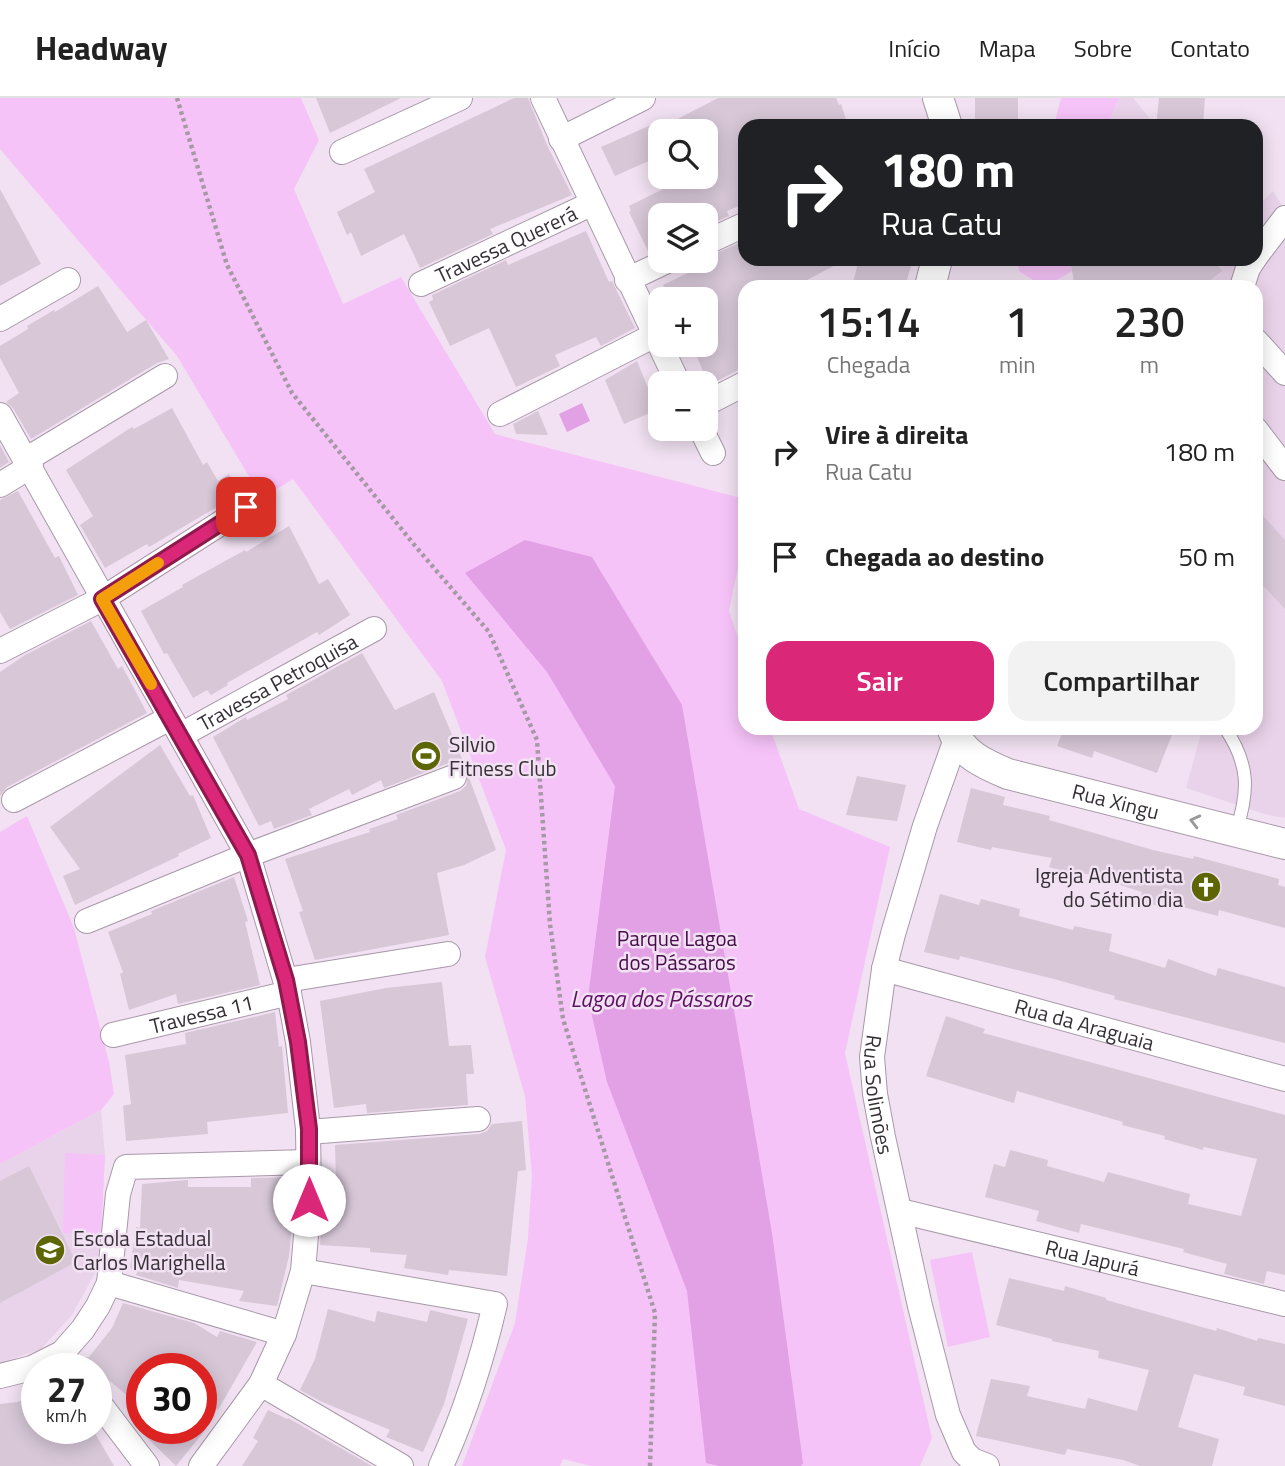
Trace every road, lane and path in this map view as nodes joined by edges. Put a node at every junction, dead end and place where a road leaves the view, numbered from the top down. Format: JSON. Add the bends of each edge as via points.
{"nodes":[{"id":1,"x":460,"y":98,"type":"edge"},
{"id":2,"x":543,"y":98,"type":"edge"},
{"id":3,"x":643,"y":98,"type":"edge"},
{"id":4,"x":938,"y":98,"type":"edge"},
{"id":5,"x":945,"y":119,"type":"edge"},
{"id":6,"x":561,"y":139,"type":"junction"},
{"id":7,"x":342,"y":152,"type":"dead end"},
{"id":8,"x":591,"y":204,"type":"junction"},
{"id":9,"x":1285,"y":218,"type":"edge"},
{"id":10,"x":738,"y":228,"type":"edge"},
{"id":11,"x":718,"y":237,"type":"edge"},
{"id":12,"x":1263,"y":247,"type":"edge"},
{"id":13,"x":648,"y":270,"type":"edge"},
{"id":14,"x":68,"y":280,"type":"dead end"},
{"id":15,"x":627,"y":280,"type":"junction"},
{"id":16,"x":421,"y":284,"type":"dead end"},
{"id":17,"x":0,"y":319,"type":"edge"},
{"id":18,"x":648,"y":324,"type":"edge"},
{"id":19,"x":648,"y":338,"type":"edge"},
{"id":20,"x":1263,"y":349,"type":"edge"},
{"id":21,"x":1285,"y":373,"type":"edge"},
{"id":22,"x":165,"y":376,"type":"dead end"},
{"id":23,"x":738,"y":387,"type":"edge"},
{"id":24,"x":718,"y":397,"type":"edge"},
{"id":25,"x":499,"y":414,"type":"dead end"},
{"id":26,"x":0,"y":415,"type":"edge"},
{"id":27,"x":1263,"y":439,"type":"edge"},
{"id":28,"x":707,"y":441,"type":"edge"},
{"id":29,"x":713,"y":453,"type":"dead end"},
{"id":30,"x":29,"y":463,"type":"junction"},
{"id":31,"x":1285,"y":468,"type":"edge"},
{"id":32,"x":0,"y":485,"type":"edge"},
{"id":33,"x":246,"y":507,"type":"dead end"},
{"id":34,"x":102,"y":599,"type":"junction"},
{"id":35,"x":374,"y":629,"type":"dead end"},
{"id":36,"x":0,"y":651,"type":"edge"},
{"id":37,"x":175,"y":727,"type":"junction"},
{"id":38,"x":953,"y":735,"type":"edge"},
{"id":39,"x":956,"y":735,"type":"edge"},
{"id":40,"x":1229,"y":735,"type":"edge"},
{"id":41,"x":454,"y":777,"type":"dead end"},
{"id":42,"x":13,"y":800,"type":"dead end"},
{"id":43,"x":1236,"y":832,"type":"junction"},
{"id":44,"x":1285,"y":844,"type":"edge"},
{"id":45,"x":248,"y":855,"type":"junction"},
{"id":46,"x":87,"y":921,"type":"dead end"},
{"id":47,"x":448,"y":954,"type":"dead end"},
{"id":48,"x":884,"y":970,"type":"junction"},
{"id":49,"x":288,"y":986,"type":"junction"},
{"id":50,"x":113,"y":1035,"type":"dead end"},
{"id":51,"x":1285,"y":1079,"type":"edge"},
{"id":52,"x":478,"y":1119,"type":"dead end"},
{"id":53,"x":308,"y":1132,"type":"junction"},
{"id":54,"x":308,"y":1162,"type":"junction"},
{"id":55,"x":900,"y":1211,"type":"junction"},
{"id":56,"x":303,"y":1271,"type":"junction"},
{"id":57,"x":109,"y":1283,"type":"junction"},
{"id":58,"x":1285,"y":1304,"type":"edge"},
{"id":59,"x":284,"y":1334,"type":"junction"},
{"id":60,"x":72,"y":1353,"type":"edge"},
{"id":61,"x":21,"y":1371,"type":"edge"},
{"id":62,"x":0,"y":1376,"type":"edge"},
{"id":63,"x":261,"y":1384,"type":"junction"},
{"id":64,"x":112,"y":1420,"type":"edge"},
{"id":65,"x":979,"y":1463,"type":"edge"},
{"id":66,"x":147,"y":1466,"type":"edge"},
{"id":67,"x":201,"y":1466,"type":"edge"},
{"id":68,"x":401,"y":1466,"type":"edge"},
{"id":69,"x":441,"y":1466,"type":"edge"}],
"edges":[{"from":1,"to":7,"type":"street"},
{"from":2,"to":6,"type":"street"},
{"from":3,"to":6,"type":"street"},
{"from":4,"to":5,"type":"street"},
{"from":6,"to":8,"type":"street"},
{"from":8,"to":15,"type":"street"},
{"from":8,"to":16,"type":"street","name":"Travessa Quererá"},
{"from":9,"to":12,"type":"street"},
{"from":10,"to":11,"type":"street"},
{"from":13,"to":15,"type":"street"},
{"from":14,"to":17,"type":"street"},
{"from":15,"to":18,"type":"street"},
{"from":19,"to":25,"type":"street"},
{"from":20,"to":21,"type":"street"},
{"from":22,"to":30,"type":"street"},
{"from":23,"to":24,"type":"street"},
{"from":26,"to":30,"type":"street"},
{"from":27,"to":31,"type":"street"},
{"from":28,"to":29,"type":"street"},
{"from":30,"to":32,"type":"street"},
{"from":30,"to":34,"type":"street"},
{"from":33,"to":34,"type":"street"},
{"from":34,"to":36,"type":"street"},
{"from":34,"to":37,"type":"street"},
{"from":35,"to":37,"type":"street","name":"Travessa Petroquisa"},
{"from":37,"to":42,"type":"street","name":"Travessa Petroquisa"},
{"from":37,"to":45,"type":"street"},
{"from":38,"to":48,"type":"street","name":"Rua Solimões"},
{"from":43,"to":39,"type":"street","name":"Rua Xingu","one_way":true,"via":[[1008,774],[977,760]]},
{"from":40,"to":43,"type":"lane","via":[[1246,776],[1246,796]]},
{"from":41,"to":45,"type":"street"},
{"from":43,"to":44,"type":"street","name":"Rua Xingu"},
{"from":45,"to":46,"type":"street"},
{"from":45,"to":49,"type":"street"},
{"from":47,"to":49,"type":"street","name":"Travessa 11"},
{"from":48,"to":51,"type":"street","name":"Rua da Araguaia"},
{"from":48,"to":55,"type":"street","name":"Rua Solimões","via":[[872,1057],[875,1094]]},
{"from":49,"to":50,"type":"street","name":"Travessa 11"},
{"from":49,"to":53,"type":"street"},
{"from":52,"to":53,"type":"street"},
{"from":53,"to":54,"type":"street"},
{"from":54,"to":56,"type":"street"},
{"from":54,"to":57,"type":"street","via":[[126,1167],[118,1194]]},
{"from":55,"to":58,"type":"street","name":"Rua Japurá"},
{"from":55,"to":65,"type":"street","name":"Rua Solimões","via":[[948,1415],[964,1452]]},
{"from":56,"to":59,"type":"street"},
{"from":56,"to":69,"type":"street","via":[[495,1304],[473,1387]]},
{"from":57,"to":59,"type":"street"},
{"from":57,"to":60,"type":"street"},
{"from":59,"to":63,"type":"street"},
{"from":61,"to":62,"type":"street"},
{"from":63,"to":67,"type":"street"},
{"from":63,"to":68,"type":"street"},
{"from":64,"to":66,"type":"street"}]}
